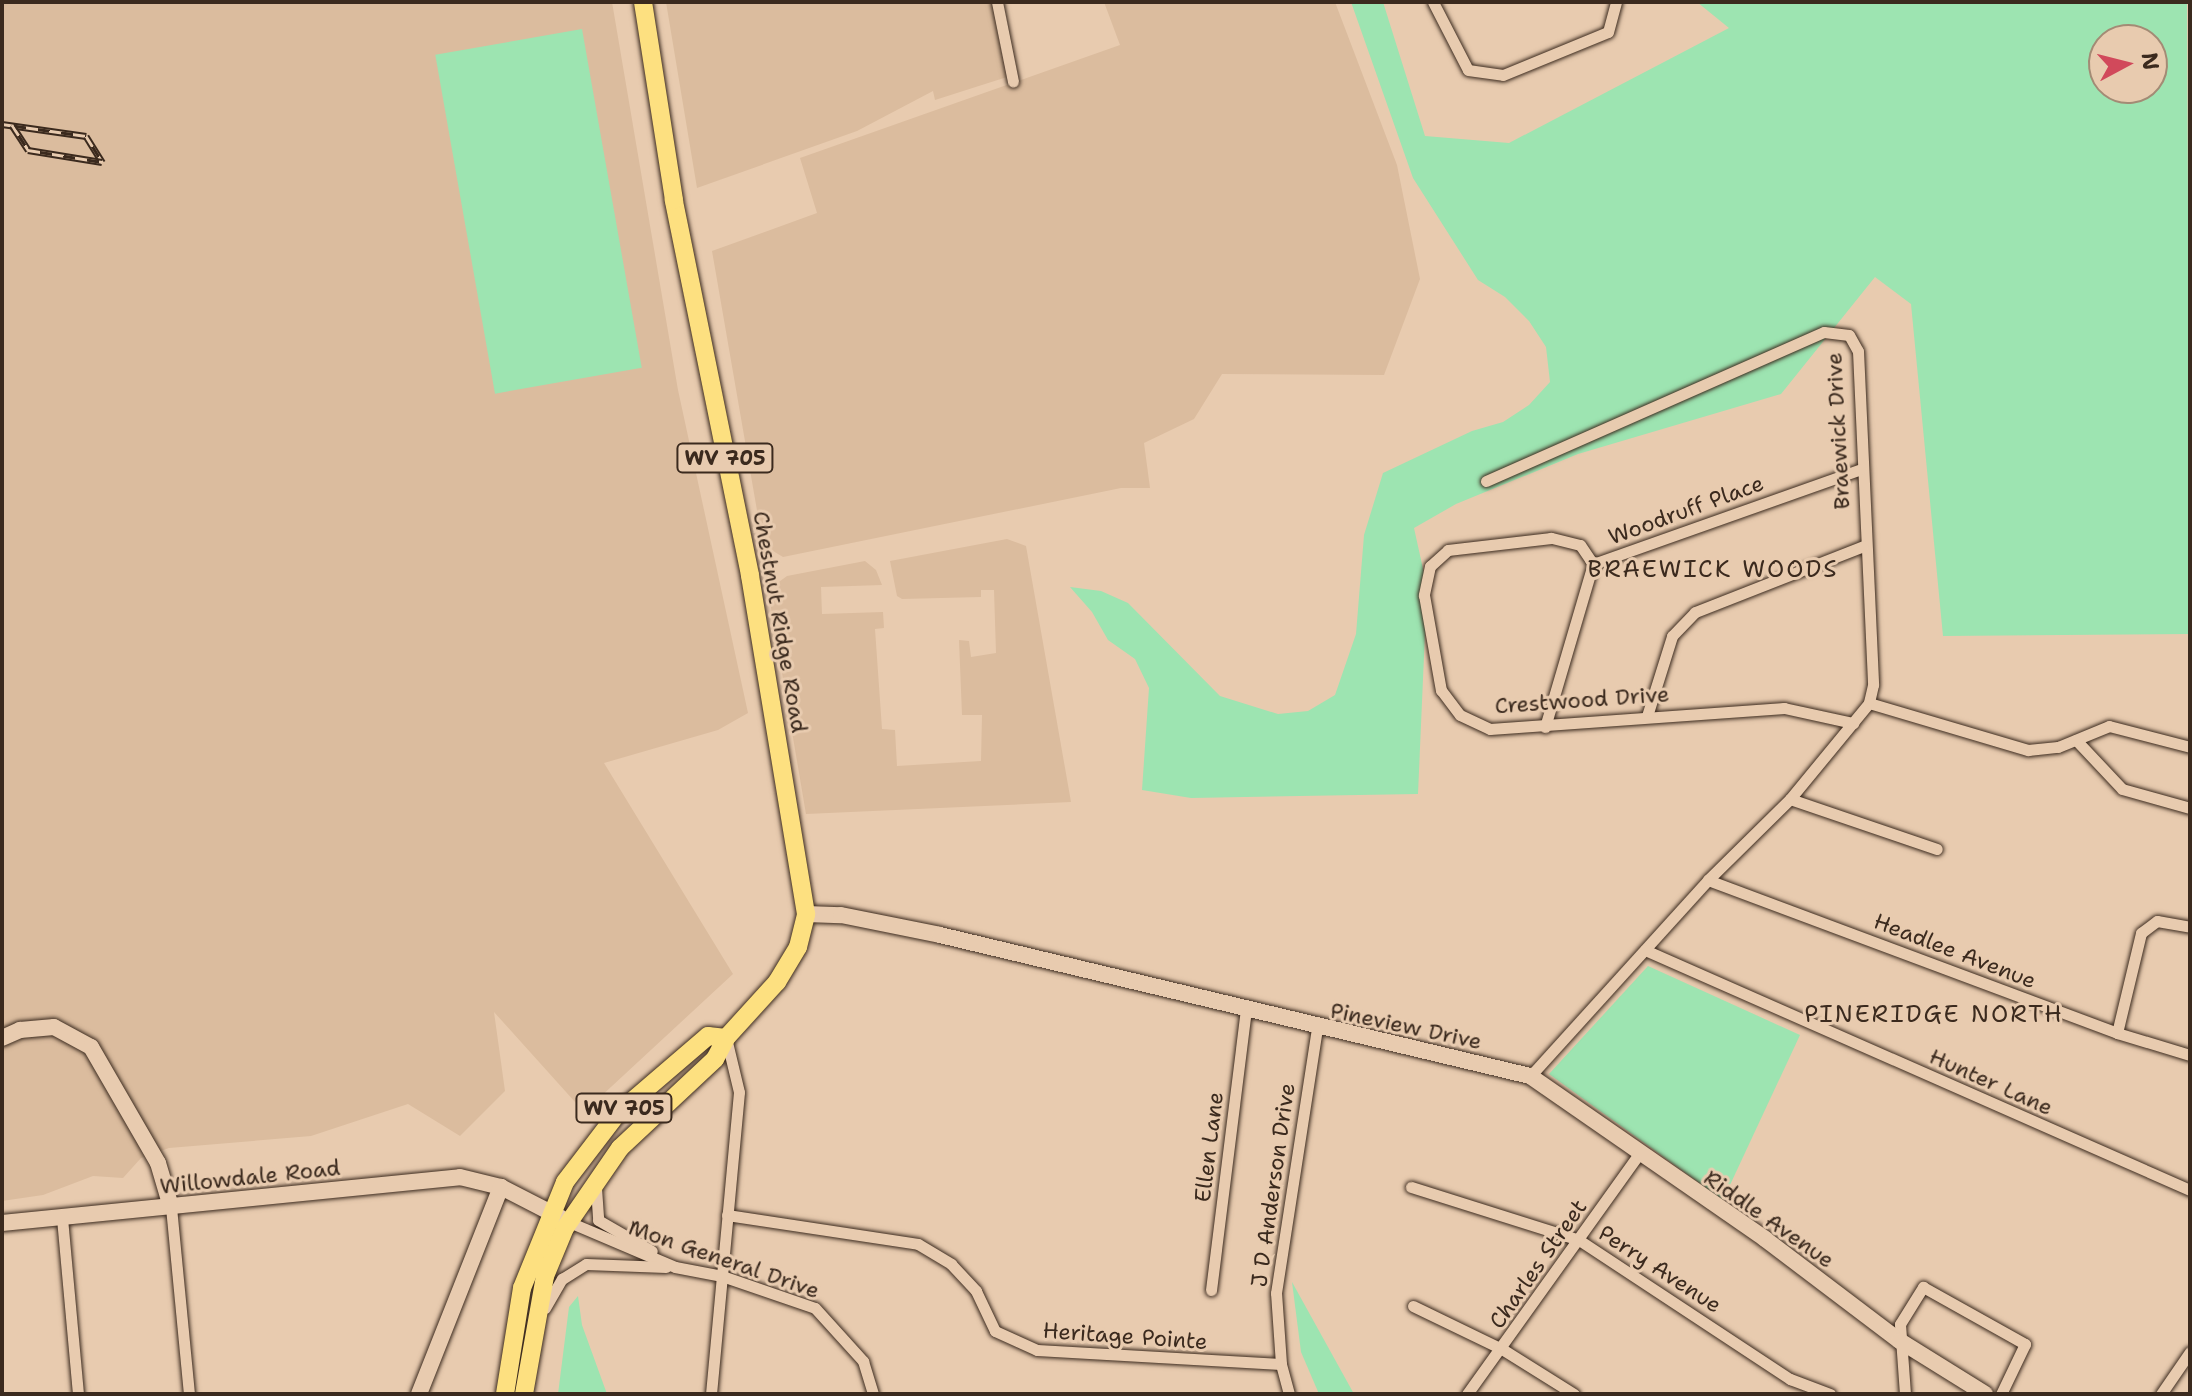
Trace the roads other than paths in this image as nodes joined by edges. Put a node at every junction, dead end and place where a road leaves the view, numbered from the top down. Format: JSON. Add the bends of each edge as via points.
{"nodes":[{"id":1,"x":643,"y":2,"type":"edge"},
{"id":2,"x":997,"y":2,"type":"edge"},
{"id":3,"x":1433,"y":2,"type":"edge"},
{"id":4,"x":1616,"y":2,"type":"edge"},
{"id":5,"x":1013,"y":81,"type":"dead end"},
{"id":6,"x":1861,"y":469,"type":"junction"},
{"id":7,"x":1486,"y":481,"type":"dead end"},
{"id":8,"x":1863,"y":546,"type":"junction"},
{"id":9,"x":1593,"y":564,"type":"junction"},
{"id":10,"x":1869,"y":703,"type":"junction"},
{"id":11,"x":1647,"y":716,"type":"junction"},
{"id":12,"x":1853,"y":723,"type":"junction"},
{"id":13,"x":1545,"y":727,"type":"junction"},
{"id":14,"x":2076,"y":740,"type":"junction"},
{"id":15,"x":2190,"y":747,"type":"edge"},
{"id":16,"x":1790,"y":799,"type":"junction"},
{"id":17,"x":2190,"y":808,"type":"edge"},
{"id":18,"x":1937,"y":849,"type":"dead end"},
{"id":19,"x":1708,"y":880,"type":"junction"},
{"id":20,"x":806,"y":914,"type":"junction"},
{"id":21,"x":2190,"y":927,"type":"edge"},
{"id":22,"x":1645,"y":950,"type":"junction"},
{"id":23,"x":1246,"y":1008,"type":"junction"},
{"id":24,"x":1317,"y":1029,"type":"junction"},
{"id":25,"x":2117,"y":1033,"type":"junction"},
{"id":26,"x":2,"y":1038,"type":"edge"},
{"id":27,"x":726,"y":1038,"type":"junction"},
{"id":28,"x":2190,"y":1055,"type":"edge"},
{"id":29,"x":1530,"y":1076,"type":"junction"},
{"id":30,"x":1638,"y":1155,"type":"junction"},
{"id":31,"x":600,"y":1174,"type":"junction"},
{"id":32,"x":501,"y":1187,"type":"junction"},
{"id":33,"x":1411,"y":1187,"type":"dead end"},
{"id":34,"x":2190,"y":1190,"type":"edge"},
{"id":35,"x":171,"y":1207,"type":"junction"},
{"id":36,"x":549,"y":1212,"type":"junction"},
{"id":37,"x":727,"y":1215,"type":"junction"},
{"id":38,"x":62,"y":1218,"type":"junction"},
{"id":39,"x":569,"y":1222,"type":"junction"},
{"id":40,"x":2,"y":1223,"type":"edge"},
{"id":41,"x":1579,"y":1240,"type":"junction"},
{"id":42,"x":675,"y":1267,"type":"junction"},
{"id":43,"x":722,"y":1276,"type":"junction"},
{"id":44,"x":1211,"y":1290,"type":"dead end"},
{"id":45,"x":1413,"y":1306,"type":"dead end"},
{"id":46,"x":1900,"y":1341,"type":"junction"},
{"id":47,"x":1502,"y":1349,"type":"junction"},
{"id":48,"x":2190,"y":1352,"type":"edge"},
{"id":49,"x":527,"y":1353,"type":"junction"},
{"id":50,"x":1281,"y":1364,"type":"junction"},
{"id":51,"x":78,"y":1394,"type":"edge"},
{"id":52,"x":189,"y":1394,"type":"edge"},
{"id":53,"x":419,"y":1394,"type":"edge"},
{"id":54,"x":505,"y":1394,"type":"edge"},
{"id":55,"x":524,"y":1394,"type":"edge"},
{"id":56,"x":711,"y":1394,"type":"edge"},
{"id":57,"x":873,"y":1394,"type":"edge"},
{"id":58,"x":1289,"y":1394,"type":"edge"},
{"id":59,"x":1467,"y":1394,"type":"edge"},
{"id":60,"x":1574,"y":1394,"type":"edge"},
{"id":61,"x":1830,"y":1394,"type":"edge"},
{"id":62,"x":1905,"y":1394,"type":"edge"},
{"id":63,"x":1985,"y":1394,"type":"edge"},
{"id":64,"x":2001,"y":1394,"type":"edge"},
{"id":65,"x":2161,"y":1394,"type":"edge"}],
"edges":[{"from":1,"to":20,"type":"main road","name":"Chestnut Ridge Road","number":"WV 705","via":[[674,200],[750,575]]},
{"from":2,"to":5,"type":"street"},
{"from":3,"to":4,"type":"street","via":[[1468,70],[1503,75],[1608,32]]},
{"from":6,"to":7,"type":"street","name":"Braewick Drive","via":[[1858,351],[1849,335],[1824,332]]},
{"from":6,"to":8,"type":"street","name":"Braewick Drive"},
{"from":6,"to":9,"type":"street","name":"Woodruff Place"},
{"from":8,"to":10,"type":"street","name":"Braewick Drive","via":[[1873,685]]},
{"from":8,"to":11,"type":"street","via":[[1695,612],[1672,636]]},
{"from":9,"to":13,"type":"street","name":"Woodruff Place"},
{"from":9,"to":13,"type":"street","name":"Crestwood Drive","via":[[1580,545],[1551,538],[1448,550],[1430,566],[1424,595],[1441,690],[1460,715],[1490,729]]},
{"from":10,"to":12,"type":"street"},
{"from":10,"to":14,"type":"street","via":[[2028,750]]},
{"from":11,"to":12,"type":"street","name":"Crestwood Drive","via":[[1784,708]]},
{"from":11,"to":13,"type":"street","name":"Crestwood Drive"},
{"from":12,"to":16,"type":"street"},
{"from":14,"to":15,"type":"street","via":[[2109,726]]},
{"from":14,"to":17,"type":"street","via":[[2122,789]]},
{"from":16,"to":18,"type":"street"},
{"from":16,"to":19,"type":"street"},
{"from":19,"to":22,"type":"street"},
{"from":19,"to":25,"type":"street","name":"Headlee Avenue"},
{"from":20,"to":23,"type":"street","name":"Pineview Drive","via":[[841,915],[940,935]]},
{"from":20,"to":27,"type":"main road","name":"Chestnut Ridge Road","number":"WV 705","via":[[789,966]]},
{"from":21,"to":25,"type":"street","via":[[2157,921],[2141,933]]},
{"from":22,"to":29,"type":"street"},
{"from":22,"to":34,"type":"street","name":"Hunter Lane"},
{"from":23,"to":24,"type":"street","name":"Pineview Drive"},
{"from":23,"to":44,"type":"street","name":"Ellen Lane"},
{"from":24,"to":29,"type":"street","name":"Pineview Drive"},
{"from":24,"to":50,"type":"street","name":"J D Anderson Drive","via":[[1276,1293]]},
{"from":25,"to":28,"type":"street","name":"Headlee Avenue"},
{"from":26,"to":35,"type":"street","via":[[20,1030],[54,1027],[91,1047],[158,1163]]},
{"from":27,"to":31,"type":"main road","name":"Chestnut Ridge Road","number":"WV 705","via":[[715,1059],[638,1128]]},
{"from":27,"to":36,"type":"main road","name":"Chestnut Ridge Road","number":"WV 705","via":[[708,1036],[617,1114],[585,1152]]},
{"from":27,"to":37,"type":"street","via":[[739,1092]]},
{"from":29,"to":30,"type":"street","name":"Riddle Avenue"},
{"from":30,"to":41,"type":"street","name":"Charles Street"},
{"from":30,"to":46,"type":"street","name":"Riddle Avenue","via":[[1765,1239]]},
{"from":31,"to":39,"type":"main road","name":"Chestnut Ridge Road","number":"WV 705"},
{"from":31,"to":42,"type":"street","via":[[594,1202],[598,1220]]},
{"from":32,"to":35,"type":"street","name":"Willowdale Road","via":[[460,1177]]},
{"from":32,"to":36,"type":"street"},
{"from":32,"to":53,"type":"street"},
{"from":33,"to":41,"type":"street","name":"Perry Avenue"},
{"from":35,"to":38,"type":"street","name":"Willowdale Road"},
{"from":35,"to":52,"type":"street"},
{"from":36,"to":39,"type":"street"},
{"from":36,"to":54,"type":"main road","number":"WV 705","via":[[522,1288]]},
{"from":37,"to":43,"type":"street"},
{"from":37,"to":50,"type":"street","name":"Heritage Pointe","via":[[918,1244],[951,1264],[976,1291],[995,1331],[1037,1350]]},
{"from":38,"to":40,"type":"street","name":"Willowdale Road"},
{"from":38,"to":51,"type":"street"},
{"from":39,"to":42,"type":"street","name":"Mon General Drive"},
{"from":39,"to":49,"type":"main road","number":"WV 705","via":[[545,1276]]},
{"from":41,"to":47,"type":"street","name":"Charles Street"},
{"from":41,"to":61,"type":"street","name":"Perry Avenue","via":[[1790,1379]]},
{"from":42,"to":43,"type":"street","name":"Mon General Drive"},
{"from":42,"to":49,"type":"street","via":[[596,1261],[574,1269],[551,1295]]},
{"from":43,"to":56,"type":"street"},
{"from":43,"to":57,"type":"street","name":"Mon General Drive","via":[[815,1308],[863,1361]]},
{"from":45,"to":47,"type":"street"},
{"from":46,"to":62,"type":"street"},
{"from":46,"to":63,"type":"street","name":"Riddle Avenue"},
{"from":46,"to":64,"type":"street","via":[[1906,1311],[1923,1287],[1960,1306],[2025,1344]]},
{"from":47,"to":59,"type":"street","name":"Charles Street"},
{"from":47,"to":60,"type":"street"},
{"from":48,"to":65,"type":"street"},
{"from":49,"to":55,"type":"main road","number":"WV 705"},
{"from":50,"to":58,"type":"street","name":"J D Anderson Drive"}]}
